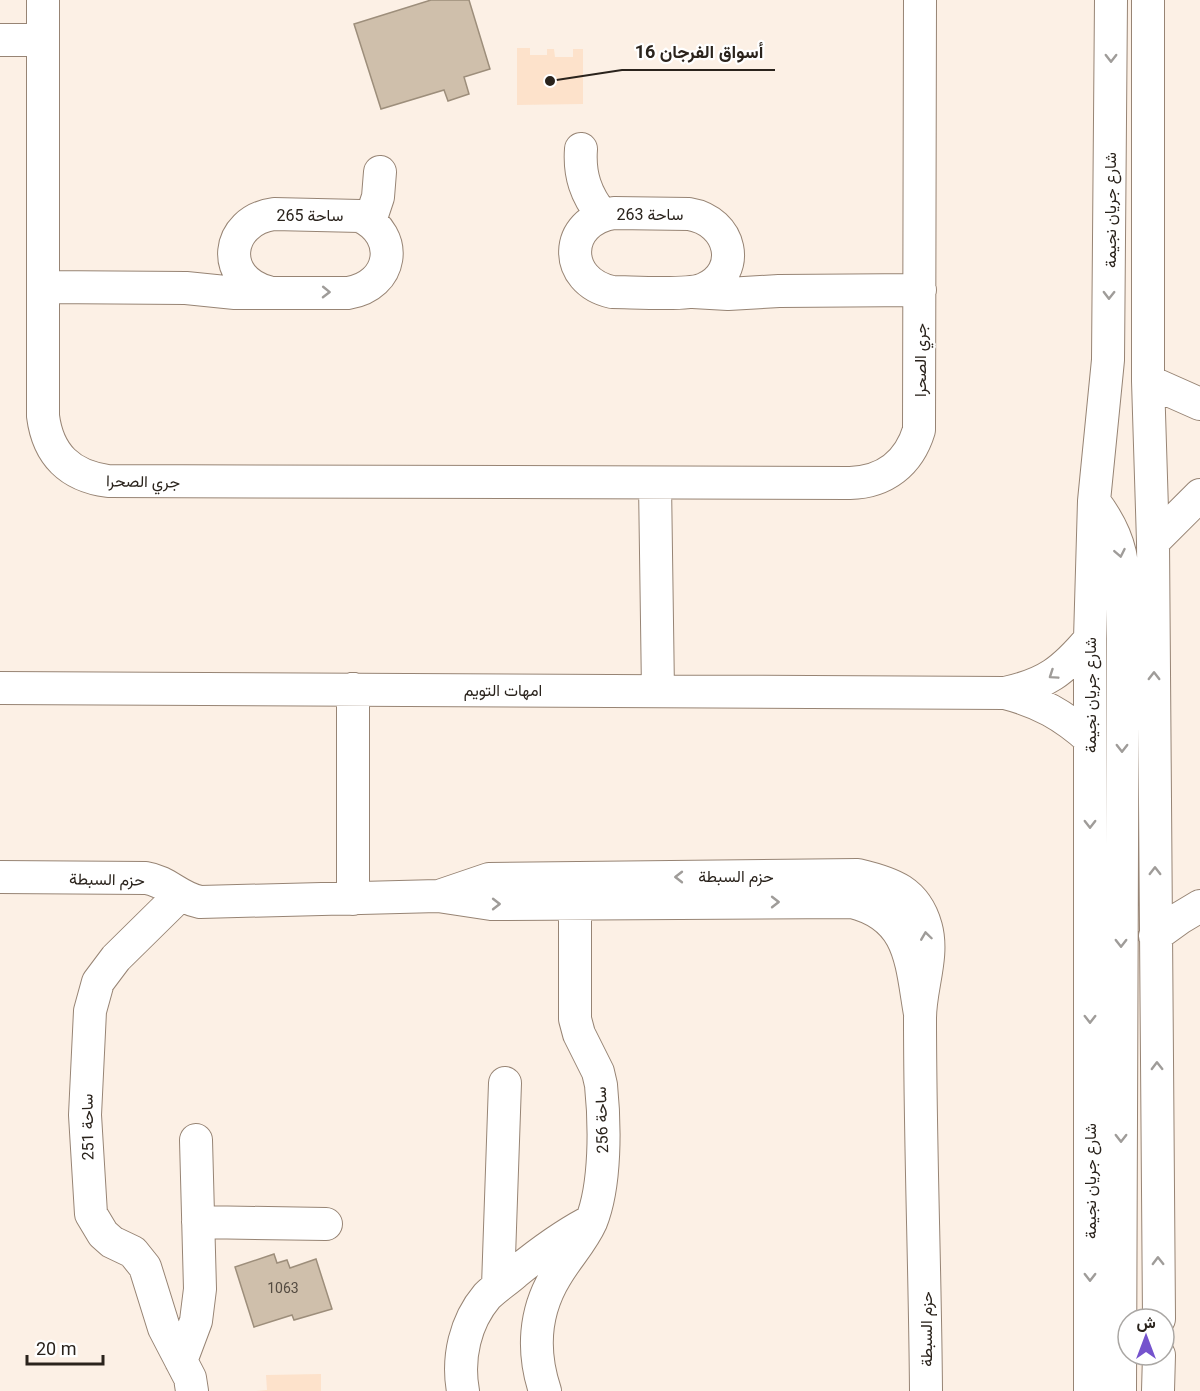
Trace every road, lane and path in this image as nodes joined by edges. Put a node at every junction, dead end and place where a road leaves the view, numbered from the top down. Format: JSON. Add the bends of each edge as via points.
{"nodes":[{"id":1,"x":43,"y":0,"type":"edge"},
{"id":2,"x":920,"y":0,"type":"edge"},
{"id":3,"x":1111,"y":0,"type":"edge"},
{"id":4,"x":1148,"y":0,"type":"edge"},
{"id":5,"x":0,"y":40,"type":"edge"},
{"id":6,"x":43,"y":40,"type":"junction"},
{"id":7,"x":581,"y":149,"type":"dead end"},
{"id":8,"x":380,"y":172,"type":"dead end"},
{"id":9,"x":602,"y":215,"type":"junction"},
{"id":10,"x":370,"y":221,"type":"junction"},
{"id":11,"x":728,"y":247,"type":"junction"},
{"id":12,"x":234,"y":252,"type":"junction"},
{"id":13,"x":43,"y":287,"type":"junction"},
{"id":14,"x":186,"y":288,"type":"junction"},
{"id":15,"x":920,"y":290,"type":"junction"},
{"id":16,"x":779,"y":291,"type":"junction"},
{"id":17,"x":268,"y":292,"type":"junction"},
{"id":18,"x":693,"y":292,"type":"junction"},
{"id":19,"x":1148,"y":381,"type":"junction"},
{"id":20,"x":1200,"y":404,"type":"edge"},
{"id":21,"x":655,"y":483,"type":"junction"},
{"id":22,"x":1200,"y":495,"type":"edge"},
{"id":23,"x":1095,"y":501,"type":"junction"},
{"id":24,"x":1153,"y":542,"type":"junction"},
{"id":25,"x":1090,"y":639,"type":"junction"},
{"id":26,"x":0,"y":688,"type":"edge"},
{"id":27,"x":353,"y":689,"type":"junction"},
{"id":28,"x":658,"y":691,"type":"junction"},
{"id":29,"x":1005,"y":693,"type":"junction"},
{"id":30,"x":1090,"y":739,"type":"junction"},
{"id":31,"x":0,"y":878,"type":"edge"},
{"id":32,"x":627,"y":890,"type":"junction"},
{"id":33,"x":180,"y":895,"type":"junction"},
{"id":34,"x":438,"y":896,"type":"junction"},
{"id":35,"x":353,"y":899,"type":"junction"},
{"id":36,"x":575,"y":904,"type":"junction"},
{"id":37,"x":1200,"y":906,"type":"edge"},
{"id":38,"x":1155,"y":936,"type":"junction"},
{"id":39,"x":505,"y":1083,"type":"dead end"},
{"id":40,"x":196,"y":1140,"type":"dead end"},
{"id":41,"x":198,"y":1222,"type":"junction"},
{"id":42,"x":591,"y":1222,"type":"junction"},
{"id":43,"x":326,"y":1224,"type":"dead end"},
{"id":44,"x":498,"y":1286,"type":"junction"},
{"id":45,"x":1159,"y":1307,"type":"edge"},
{"id":46,"x":181,"y":1360,"type":"junction"},
{"id":47,"x":1159,"y":1367,"type":"edge"},
{"id":48,"x":1094,"y":1382,"type":"edge"},
{"id":49,"x":192,"y":1391,"type":"edge"},
{"id":50,"x":463,"y":1391,"type":"edge"},
{"id":51,"x":545,"y":1391,"type":"edge"},
{"id":52,"x":926,"y":1391,"type":"edge"},
{"id":53,"x":1120,"y":1391,"type":"edge"},
{"id":54,"x":1158,"y":1391,"type":"edge"}],
"edges":[{"from":1,"to":6,"type":"street","name":"جري الصحرا"},
{"from":2,"to":15,"type":"street","name":"جري الصحرا"},
{"from":3,"to":23,"type":"street","name":"شارع جريان نجيمة","one_way":true,"via":[[1108,360]]},
{"from":4,"to":19,"type":"street"},
{"from":5,"to":6,"type":"street"},
{"from":6,"to":13,"type":"street","name":"جري الصحرا"},
{"from":7,"to":9,"type":"street","via":[[586,191]]},
{"from":8,"to":10,"type":"street","via":[[378,197]]},
{"from":9,"to":11,"type":"street","name":"ساحة 263","via":[[700,216],[718,227]]},
{"from":9,"to":18,"type":"street","name":"ساحة 263","via":[[583,229],[576,246],[576,264],[590,283],[612,292]]},
{"from":10,"to":12,"type":"street","name":"ساحة 265","via":[[348,214],[262,216],[242,230]]},
{"from":17,"to":10,"type":"street","one_way":true,"via":[[348,293],[369,286],[384,270],[387,259],[384,237]]},
{"from":11,"to":16,"type":"street","name":"ساحة 263","via":[[756,277]]},
{"from":11,"to":18,"type":"street","name":"ساحة 263","via":[[720,277]]},
{"from":12,"to":14,"type":"street","name":"ساحة 265"},
{"from":12,"to":17,"type":"street","via":[[240,274],[257,289]]},
{"from":13,"to":14,"type":"street"},
{"from":13,"to":21,"type":"street","name":"جري الصحرا","via":[[45,430],[50,444],[68,466],[94,479]]},
{"from":14,"to":17,"type":"street"},
{"from":15,"to":16,"type":"street","name":"ساحة 263"},
{"from":15,"to":21,"type":"street","name":"جري الصحرا","via":[[919,429],[900,465],[863,483]]},
{"from":16,"to":18,"type":"street","name":"ساحة 263"},
{"from":19,"to":20,"type":"street"},
{"from":19,"to":24,"type":"street"},
{"from":21,"to":28,"type":"street"},
{"from":22,"to":24,"type":"street"},
{"from":23,"to":25,"type":"street","name":"شارع جريان نجيمة"},
{"from":23,"to":53,"type":"street","one_way":true,"via":[[1113,529],[1123,573]]},
{"from":38,"to":24,"type":"street","one_way":true},
{"from":25,"to":29,"type":"street","name":"امهات التويم","one_way":true,"via":[[1048,679]]},
{"from":25,"to":30,"type":"street","name":"شارع جريان نجيمة"},
{"from":26,"to":27,"type":"street","name":"امهات التويم"},
{"from":27,"to":28,"type":"street","name":"امهات التويم"},
{"from":27,"to":35,"type":"street"},
{"from":28,"to":29,"type":"street","name":"امهات التويم"},
{"from":29,"to":30,"type":"street","name":"امهات التويم","via":[[1046,707]]},
{"from":30,"to":48,"type":"street","name":"شارع جريان نجيمة","one_way":true},
{"from":31,"to":33,"type":"street","name":"حزم السبطة","via":[[146,878]]},
{"from":32,"to":34,"type":"street","name":"حزم السبطة","via":[[489,879]]},
{"from":32,"to":36,"type":"street","name":"حزم السبطة"},
{"from":32,"to":52,"type":"street","name":"حزم السبطة","via":[[727,889],[836,901],[894,885],[920,911],[928,947],[920,1014]]},
{"from":33,"to":35,"type":"street","name":"حزم السبطة","via":[[200,902]]},
{"from":33,"to":46,"type":"street","name":"ساحة 251","via":[[116,958],[98,982],[90,1011],[85,1115],[92,1214],[103,1234],[133,1252],[145,1268],[164,1329]]},
{"from":34,"to":35,"type":"street","name":"حزم السبطة"},
{"from":34,"to":36,"type":"street","name":"حزم السبطة","one_way":true,"via":[[491,904]]},
{"from":36,"to":42,"type":"street","name":"ساحة 256","via":[[575,1019],[598,1072],[602,1097],[601,1178]]},
{"from":37,"to":38,"type":"street"},
{"from":45,"to":38,"type":"street","one_way":true},
{"from":39,"to":44,"type":"street"},
{"from":40,"to":41,"type":"street"},
{"from":41,"to":43,"type":"street"},
{"from":41,"to":46,"type":"street","via":[[199,1305]]},
{"from":42,"to":44,"type":"street","via":[[567,1234]]},
{"from":42,"to":51,"type":"street","name":"ساحة 256","via":[[556,1275],[537,1325],[537,1361]]},
{"from":44,"to":50,"type":"street","via":[[477,1311],[464,1342]]},
{"from":46,"to":49,"type":"street","name":"ساحة 251"},
{"from":47,"to":54,"type":"street"}]}
